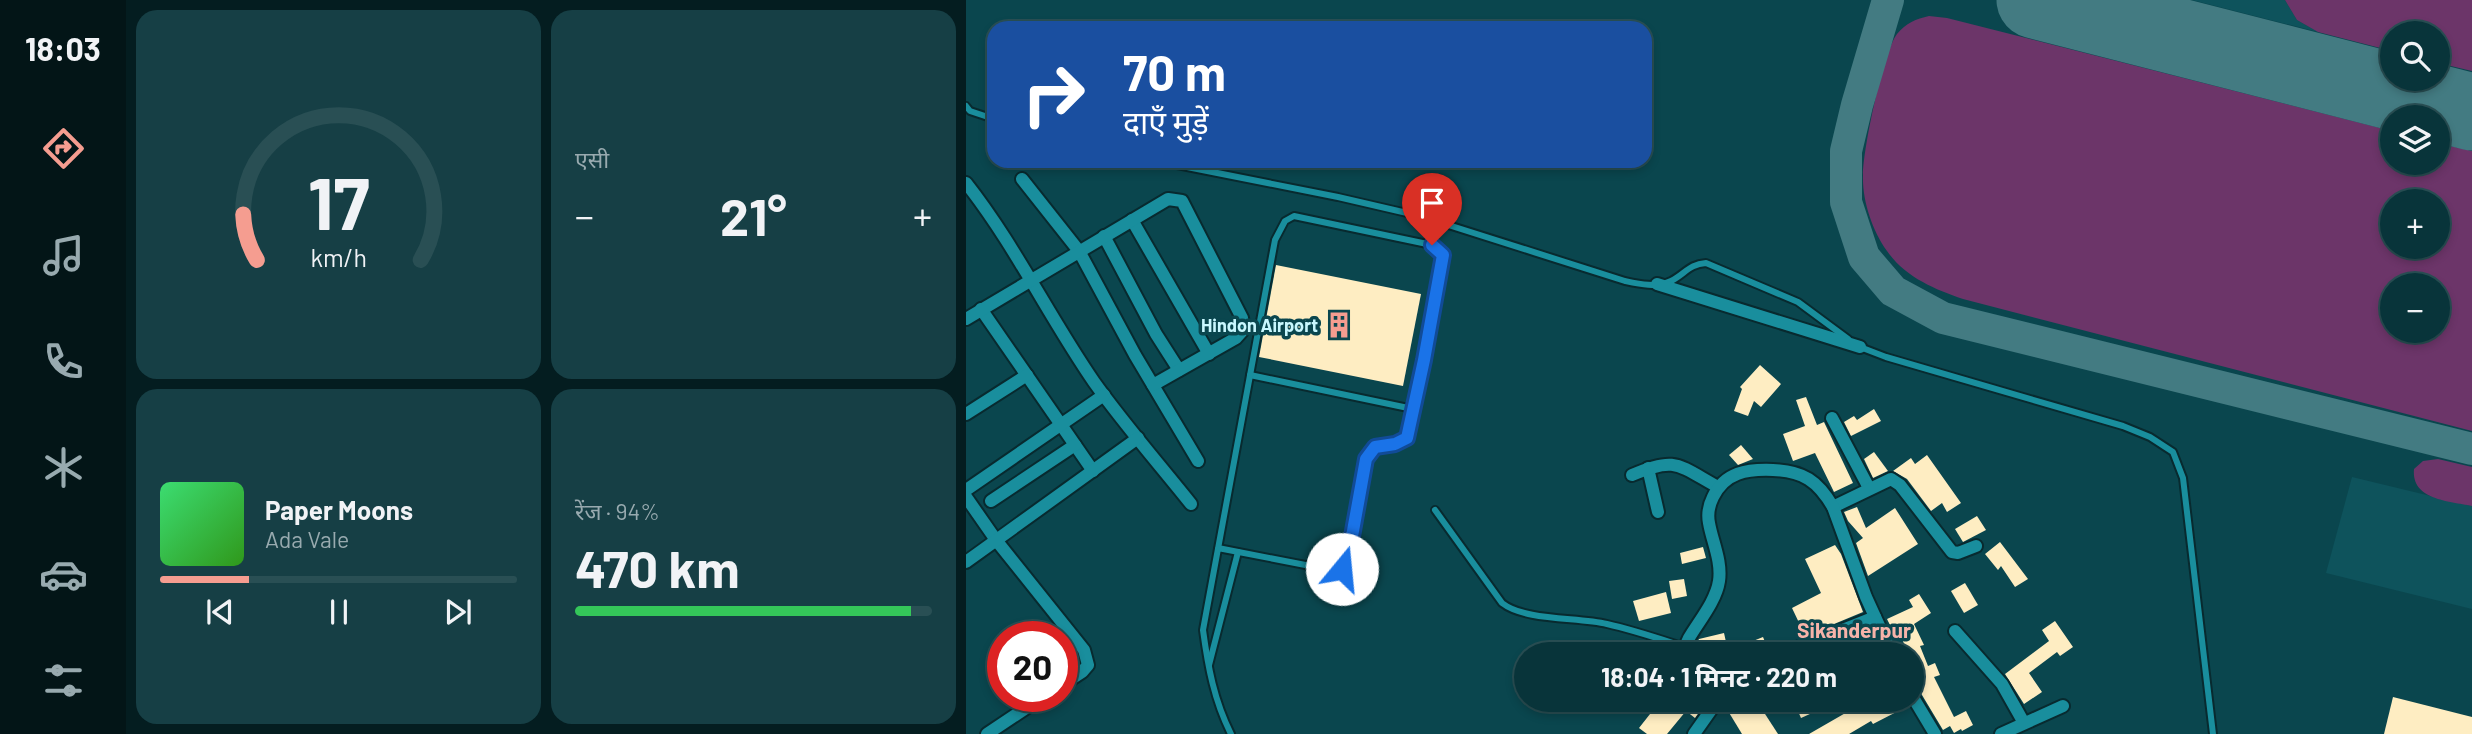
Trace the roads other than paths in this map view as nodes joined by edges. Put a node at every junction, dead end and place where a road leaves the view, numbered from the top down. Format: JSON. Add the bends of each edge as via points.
{"nodes":[{"id":1,"x":966,"y":106,"type":"edge"},
{"id":2,"x":987,"y":117,"type":"edge"},
{"id":3,"x":1192,"y":168,"type":"edge"},
{"id":4,"x":1022,"y":178,"type":"dead end"},
{"id":5,"x":966,"y":183,"type":"edge"},
{"id":6,"x":1132,"y":220,"type":"junction"},
{"id":7,"x":1439,"y":222,"type":"junction"},
{"id":8,"x":1104,"y":236,"type":"junction"},
{"id":9,"x":1432,"y":245,"type":"junction"},
{"id":10,"x":1079,"y":251,"type":"junction"},
{"id":11,"x":1031,"y":279,"type":"junction"},
{"id":12,"x":1657,"y":284,"type":"junction"},
{"id":13,"x":981,"y":309,"type":"junction"},
{"id":14,"x":966,"y":319,"type":"edge"},
{"id":15,"x":1860,"y":347,"type":"junction"},
{"id":16,"x":1209,"y":354,"type":"junction"},
{"id":17,"x":1179,"y":370,"type":"junction"},
{"id":18,"x":1027,"y":375,"type":"junction"},
{"id":19,"x":1250,"y":375,"type":"junction"},
{"id":20,"x":1153,"y":385,"type":"junction"},
{"id":21,"x":1104,"y":395,"type":"junction"},
{"id":22,"x":1413,"y":409,"type":"junction"},
{"id":23,"x":966,"y":414,"type":"edge"},
{"id":24,"x":1832,"y":418,"type":"dead end"},
{"id":25,"x":1062,"y":424,"type":"junction"},
{"id":26,"x":1138,"y":438,"type":"junction"},
{"id":27,"x":1075,"y":445,"type":"junction"},
{"id":28,"x":1198,"y":461,"type":"dead end"},
{"id":29,"x":1648,"y":468,"type":"junction"},
{"id":30,"x":1093,"y":471,"type":"junction"},
{"id":31,"x":1632,"y":475,"type":"dead end"},
{"id":32,"x":1718,"y":487,"type":"junction"},
{"id":33,"x":1869,"y":488,"type":"junction"},
{"id":34,"x":966,"y":490,"type":"edge"},
{"id":35,"x":966,"y":497,"type":"edge"},
{"id":36,"x":991,"y":501,"type":"dead end"},
{"id":37,"x":1191,"y":504,"type":"dead end"},
{"id":38,"x":1833,"y":507,"type":"junction"},
{"id":39,"x":1435,"y":510,"type":"dead end"},
{"id":40,"x":1658,"y":512,"type":"dead end"},
{"id":41,"x":996,"y":540,"type":"junction"},
{"id":42,"x":1976,"y":546,"type":"dead end"},
{"id":43,"x":1218,"y":548,"type":"junction"},
{"id":44,"x":1237,"y":552,"type":"junction"},
{"id":45,"x":966,"y":562,"type":"edge"},
{"id":46,"x":1875,"y":617,"type":"junction"},
{"id":47,"x":1062,"y":621,"type":"edge"},
{"id":48,"x":1955,"y":631,"type":"dead end"},
{"id":49,"x":1078,"y":642,"type":"edge"},
{"id":50,"x":1661,"y":642,"type":"edge"},
{"id":51,"x":1691,"y":642,"type":"edge"},
{"id":52,"x":1812,"y":642,"type":"edge"},
{"id":53,"x":1886,"y":642,"type":"edge"},
{"id":54,"x":1208,"y":666,"type":"junction"},
{"id":55,"x":1078,"y":675,"type":"edge"},
{"id":56,"x":2063,"y":706,"type":"dead end"},
{"id":57,"x":1020,"y":712,"type":"edge"},
{"id":58,"x":1710,"y":712,"type":"edge"},
{"id":59,"x":1922,"y":712,"type":"edge"},
{"id":60,"x":2024,"y":723,"type":"junction"},
{"id":61,"x":987,"y":734,"type":"edge"},
{"id":62,"x":1231,"y":734,"type":"edge"},
{"id":63,"x":1694,"y":734,"type":"edge"},
{"id":64,"x":1935,"y":734,"type":"edge"},
{"id":65,"x":2001,"y":734,"type":"edge"},
{"id":66,"x":2213,"y":734,"type":"edge"}],
"edges":[{"from":1,"to":2,"type":"lane"},
{"from":3,"to":7,"type":"lane"},
{"from":4,"to":10,"type":"street"},
{"from":5,"to":11,"type":"street"},
{"from":6,"to":8,"type":"street"},
{"from":6,"to":16,"type":"street"},
{"from":6,"to":16,"type":"street","via":[[1168,199],[1182,201],[1187,208],[1244,323],[1242,334]]},
{"from":7,"to":9,"type":"lane"},
{"from":7,"to":12,"type":"lane","via":[[1625,281]]},
{"from":8,"to":10,"type":"street"},
{"from":8,"to":17,"type":"street"},
{"from":9,"to":19,"type":"lane","via":[[1294,216],[1285,221],[1275,240]]},
{"from":9,"to":22,"type":"lane","via":[[1443,255]]},
{"from":10,"to":11,"type":"street"},
{"from":10,"to":20,"type":"street"},
{"from":11,"to":13,"type":"street"},
{"from":11,"to":21,"type":"street"},
{"from":12,"to":15,"type":"street"},
{"from":12,"to":15,"type":"lane","via":[[1706,263],[1798,302]]},
{"from":13,"to":14,"type":"street"},
{"from":13,"to":18,"type":"street"},
{"from":15,"to":66,"type":"lane","via":[[2123,426],[2173,452],[2183,478]]},
{"from":16,"to":17,"type":"street"},
{"from":17,"to":20,"type":"street"},
{"from":18,"to":23,"type":"street"},
{"from":18,"to":25,"type":"street"},
{"from":19,"to":22,"type":"lane"},
{"from":19,"to":43,"type":"lane"},
{"from":20,"to":28,"type":"street"},
{"from":21,"to":25,"type":"street"},
{"from":21,"to":26,"type":"street"},
{"from":22,"to":44,"type":"lane","via":[[1407,438],[1375,447],[1366,459],[1342,569]]},
{"from":24,"to":33,"type":"street"},
{"from":25,"to":27,"type":"street"},
{"from":25,"to":34,"type":"street"},
{"from":26,"to":30,"type":"street"},
{"from":26,"to":37,"type":"street"},
{"from":27,"to":30,"type":"street"},
{"from":27,"to":36,"type":"street"},
{"from":29,"to":31,"type":"street"},
{"from":29,"to":32,"type":"street","via":[[1667,463]]},
{"from":29,"to":40,"type":"street"},
{"from":30,"to":41,"type":"street"},
{"from":32,"to":38,"type":"street","via":[[1736,473],[1800,473],[1816,483]]},
{"from":32,"to":51,"type":"street","via":[[1708,512],[1719,584]]},
{"from":33,"to":38,"type":"street"},
{"from":33,"to":42,"type":"street","via":[[1896,481],[1952,552]]},
{"from":35,"to":41,"type":"street"},
{"from":38,"to":46,"type":"street"},
{"from":39,"to":50,"type":"lane","via":[[1508,608],[1609,624]]},
{"from":41,"to":45,"type":"street"},
{"from":41,"to":47,"type":"street"},
{"from":43,"to":44,"type":"lane"},
{"from":43,"to":54,"type":"lane","via":[[1203,629]]},
{"from":44,"to":54,"type":"lane"},
{"from":46,"to":52,"type":"street"},
{"from":46,"to":53,"type":"street"},
{"from":48,"to":60,"type":"street","via":[[2002,684]]},
{"from":49,"to":55,"type":"street","via":[[1088,665]]},
{"from":54,"to":62,"type":"lane"},
{"from":56,"to":60,"type":"street"},
{"from":57,"to":61,"type":"street"},
{"from":58,"to":63,"type":"street"},
{"from":59,"to":64,"type":"street"},
{"from":60,"to":65,"type":"street"}]}
